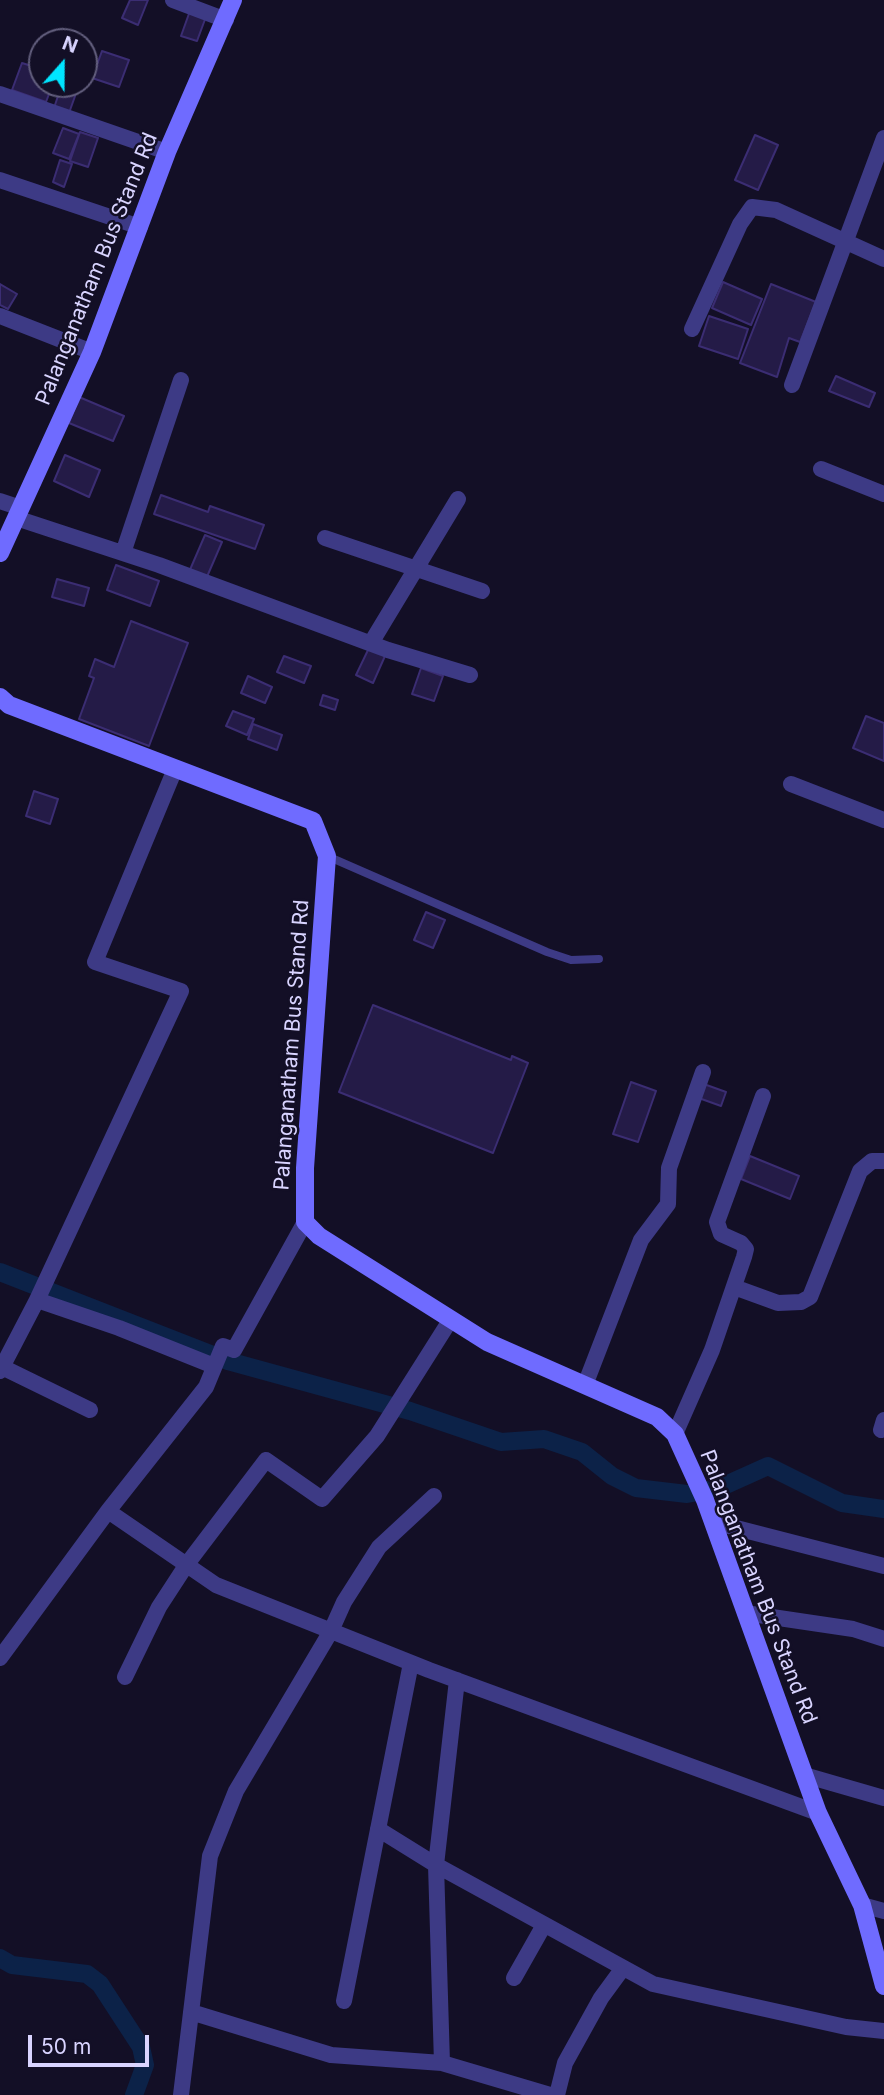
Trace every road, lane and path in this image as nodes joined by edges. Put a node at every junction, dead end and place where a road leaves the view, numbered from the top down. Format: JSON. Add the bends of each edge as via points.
{"nodes":[{"id":1,"x":173,"y":0,"type":"edge"},
{"id":2,"x":233,"y":0,"type":"edge"},
{"id":3,"x":226,"y":20,"type":"junction"},
{"id":4,"x":0,"y":94,"type":"edge"},
{"id":5,"x":884,"y":138,"type":"edge"},
{"id":6,"x":167,"y":152,"type":"junction"},
{"id":7,"x":0,"y":180,"type":"edge"},
{"id":8,"x":140,"y":227,"type":"junction"},
{"id":9,"x":847,"y":243,"type":"junction"},
{"id":10,"x":884,"y":259,"type":"edge"},
{"id":11,"x":0,"y":316,"type":"edge"},
{"id":12,"x":692,"y":329,"type":"dead end"},
{"id":13,"x":92,"y":352,"type":"junction"},
{"id":14,"x":181,"y":380,"type":"dead end"},
{"id":15,"x":792,"y":385,"type":"dead end"},
{"id":16,"x":821,"y":468,"type":"dead end"},
{"id":17,"x":884,"y":494,"type":"edge"},
{"id":18,"x":458,"y":499,"type":"dead end"},
{"id":19,"x":0,"y":500,"type":"edge"},
{"id":20,"x":18,"y":513,"type":"junction"},
{"id":21,"x":325,"y":538,"type":"dead end"},
{"id":22,"x":0,"y":553,"type":"edge"},
{"id":23,"x":123,"y":553,"type":"junction"},
{"id":24,"x":415,"y":569,"type":"junction"},
{"id":25,"x":482,"y":592,"type":"dead end"},
{"id":26,"x":371,"y":643,"type":"junction"},
{"id":27,"x":470,"y":675,"type":"dead end"},
{"id":28,"x":0,"y":697,"type":"edge"},
{"id":29,"x":175,"y":769,"type":"junction"},
{"id":30,"x":791,"y":785,"type":"dead end"},
{"id":31,"x":884,"y":820,"type":"edge"},
{"id":32,"x":327,"y":856,"type":"junction"},
{"id":33,"x":599,"y":959,"type":"dead end"},
{"id":34,"x":703,"y":1072,"type":"dead end"},
{"id":35,"x":763,"y":1096,"type":"dead end"},
{"id":36,"x":884,"y":1161,"type":"edge"},
{"id":37,"x":305,"y":1222,"type":"junction"},
{"id":38,"x":734,"y":1287,"type":"junction"},
{"id":39,"x":37,"y":1300,"type":"junction"},
{"id":40,"x":451,"y":1319,"type":"junction"},
{"id":41,"x":214,"y":1366,"type":"junction"},
{"id":42,"x":1,"y":1368,"type":"edge"},
{"id":43,"x":585,"y":1385,"type":"junction"},
{"id":44,"x":90,"y":1410,"type":"dead end"},
{"id":45,"x":675,"y":1434,"type":"junction"},
{"id":46,"x":433,"y":1496,"type":"dead end"},
{"id":47,"x":108,"y":1511,"type":"junction"},
{"id":48,"x":712,"y":1522,"type":"junction"},
{"id":49,"x":187,"y":1564,"type":"junction"},
{"id":50,"x":884,"y":1566,"type":"edge"},
{"id":51,"x":745,"y":1613,"type":"junction"},
{"id":52,"x":331,"y":1631,"type":"junction"},
{"id":53,"x":884,"y":1639,"type":"edge"},
{"id":54,"x":0,"y":1658,"type":"edge"},
{"id":55,"x":411,"y":1663,"type":"junction"},
{"id":56,"x":125,"y":1677,"type":"dead end"},
{"id":57,"x":457,"y":1680,"type":"junction"},
{"id":58,"x":804,"y":1775,"type":"junction"},
{"id":59,"x":884,"y":1798,"type":"edge"},
{"id":60,"x":818,"y":1813,"type":"junction"},
{"id":61,"x":378,"y":1829,"type":"junction"},
{"id":62,"x":436,"y":1865,"type":"junction"},
{"id":63,"x":862,"y":1905,"type":"junction"},
{"id":64,"x":884,"y":1911,"type":"edge"},
{"id":65,"x":544,"y":1925,"type":"junction"},
{"id":66,"x":623,"y":1968,"type":"junction"},
{"id":67,"x":514,"y":1978,"type":"dead end"},
{"id":68,"x":884,"y":1986,"type":"edge"},
{"id":69,"x":344,"y":2001,"type":"dead end"},
{"id":70,"x":191,"y":2012,"type":"junction"},
{"id":71,"x":884,"y":2031,"type":"edge"},
{"id":72,"x":442,"y":2063,"type":"junction"},
{"id":73,"x":181,"y":2095,"type":"edge"},
{"id":74,"x":550,"y":2095,"type":"edge"},
{"id":75,"x":557,"y":2095,"type":"edge"}],
"edges":[{"from":1,"to":3,"type":"street"},
{"from":2,"to":3,"type":"street","name":"Palanganatham Bus Stand Rd"},
{"from":3,"to":6,"type":"street","name":"Palanganatham Bus Stand Rd"},
{"from":4,"to":6,"type":"street"},
{"from":5,"to":9,"type":"street"},
{"from":6,"to":8,"type":"street","name":"Palanganatham Bus Stand Rd"},
{"from":7,"to":8,"type":"street"},
{"from":8,"to":13,"type":"street","name":"Palanganatham Bus Stand Rd"},
{"from":9,"to":10,"type":"street"},
{"from":9,"to":12,"type":"street","via":[[776,210],[752,207]]},
{"from":9,"to":15,"type":"street"},
{"from":11,"to":13,"type":"street"},
{"from":13,"to":20,"type":"street","name":"Palanganatham Bus Stand Rd"},
{"from":14,"to":23,"type":"street"},
{"from":16,"to":17,"type":"street"},
{"from":18,"to":24,"type":"street"},
{"from":19,"to":20,"type":"street"},
{"from":20,"to":22,"type":"street","name":"Palanganatham Bus Stand Rd"},
{"from":20,"to":23,"type":"street"},
{"from":21,"to":24,"type":"street"},
{"from":23,"to":26,"type":"street"},
{"from":24,"to":25,"type":"street"},
{"from":24,"to":26,"type":"street"},
{"from":26,"to":27,"type":"street"},
{"from":28,"to":29,"type":"street","name":"Palanganatham Bus Stand Rd","via":[[9,705]]},
{"from":29,"to":32,"type":"street","name":"Palanganatham Bus Stand Rd","via":[[313,821]]},
{"from":29,"to":39,"type":"street","via":[[95,962],[181,991]]},
{"from":30,"to":31,"type":"street"},
{"from":32,"to":33,"type":"lane","via":[[547,952],[571,960]]},
{"from":32,"to":37,"type":"street","name":"Palanganatham Bus Stand Rd"},
{"from":34,"to":43,"type":"street","via":[[669,1168],[668,1204],[641,1240]]},
{"from":35,"to":38,"type":"street","via":[[717,1222],[721,1234],[746,1249]]},
{"from":36,"to":38,"type":"street","via":[[872,1161],[860,1171],[810,1297],[778,1303]]},
{"from":37,"to":40,"type":"street","name":"Palanganatham Bus Stand Rd","via":[[318,1236]]},
{"from":37,"to":41,"type":"street","via":[[234,1350],[223,1346]]},
{"from":38,"to":45,"type":"street","via":[[696,1392]]},
{"from":39,"to":41,"type":"street"},
{"from":39,"to":42,"type":"street"},
{"from":40,"to":43,"type":"street","name":"Palanganatham Bus Stand Rd","via":[[487,1342]]},
{"from":40,"to":49,"type":"street","via":[[377,1436],[323,1499],[266,1460]]},
{"from":41,"to":47,"type":"street","via":[[206,1387]]},
{"from":42,"to":44,"type":"street"},
{"from":43,"to":45,"type":"street","name":"Palanganatham Bus Stand Rd","via":[[657,1417]]},
{"from":45,"to":48,"type":"street","name":"Palanganatham Bus Stand Rd"},
{"from":46,"to":52,"type":"street","via":[[379,1548]]},
{"from":47,"to":49,"type":"street"},
{"from":47,"to":54,"type":"street"},
{"from":48,"to":50,"type":"street"},
{"from":48,"to":51,"type":"street","name":"Palanganatham Bus Stand Rd"},
{"from":49,"to":52,"type":"street","via":[[216,1585]]},
{"from":49,"to":56,"type":"street","via":[[159,1607]]},
{"from":51,"to":53,"type":"street","via":[[853,1629]]},
{"from":51,"to":58,"type":"street","name":"Palanganatham Bus Stand Rd"},
{"from":52,"to":55,"type":"street"},
{"from":52,"to":70,"type":"street","via":[[236,1791],[210,1856]]},
{"from":55,"to":57,"type":"street"},
{"from":55,"to":61,"type":"street"},
{"from":57,"to":60,"type":"street"},
{"from":57,"to":62,"type":"street"},
{"from":58,"to":59,"type":"street"},
{"from":58,"to":60,"type":"street","name":"Palanganatham Bus Stand Rd"},
{"from":60,"to":63,"type":"street","name":"Palanganatham Bus Stand Rd"},
{"from":61,"to":62,"type":"street"},
{"from":61,"to":69,"type":"street"},
{"from":62,"to":65,"type":"street"},
{"from":62,"to":72,"type":"street"},
{"from":63,"to":64,"type":"street"},
{"from":63,"to":68,"type":"street","name":"Palanganatham Bus Stand Rd"},
{"from":65,"to":66,"type":"street"},
{"from":65,"to":67,"type":"street"},
{"from":66,"to":71,"type":"street","via":[[653,1984],[846,2027]]},
{"from":66,"to":75,"type":"street","via":[[565,2063]]},
{"from":70,"to":72,"type":"street","via":[[331,2055]]},
{"from":70,"to":73,"type":"street"},
{"from":72,"to":74,"type":"street"}]}
